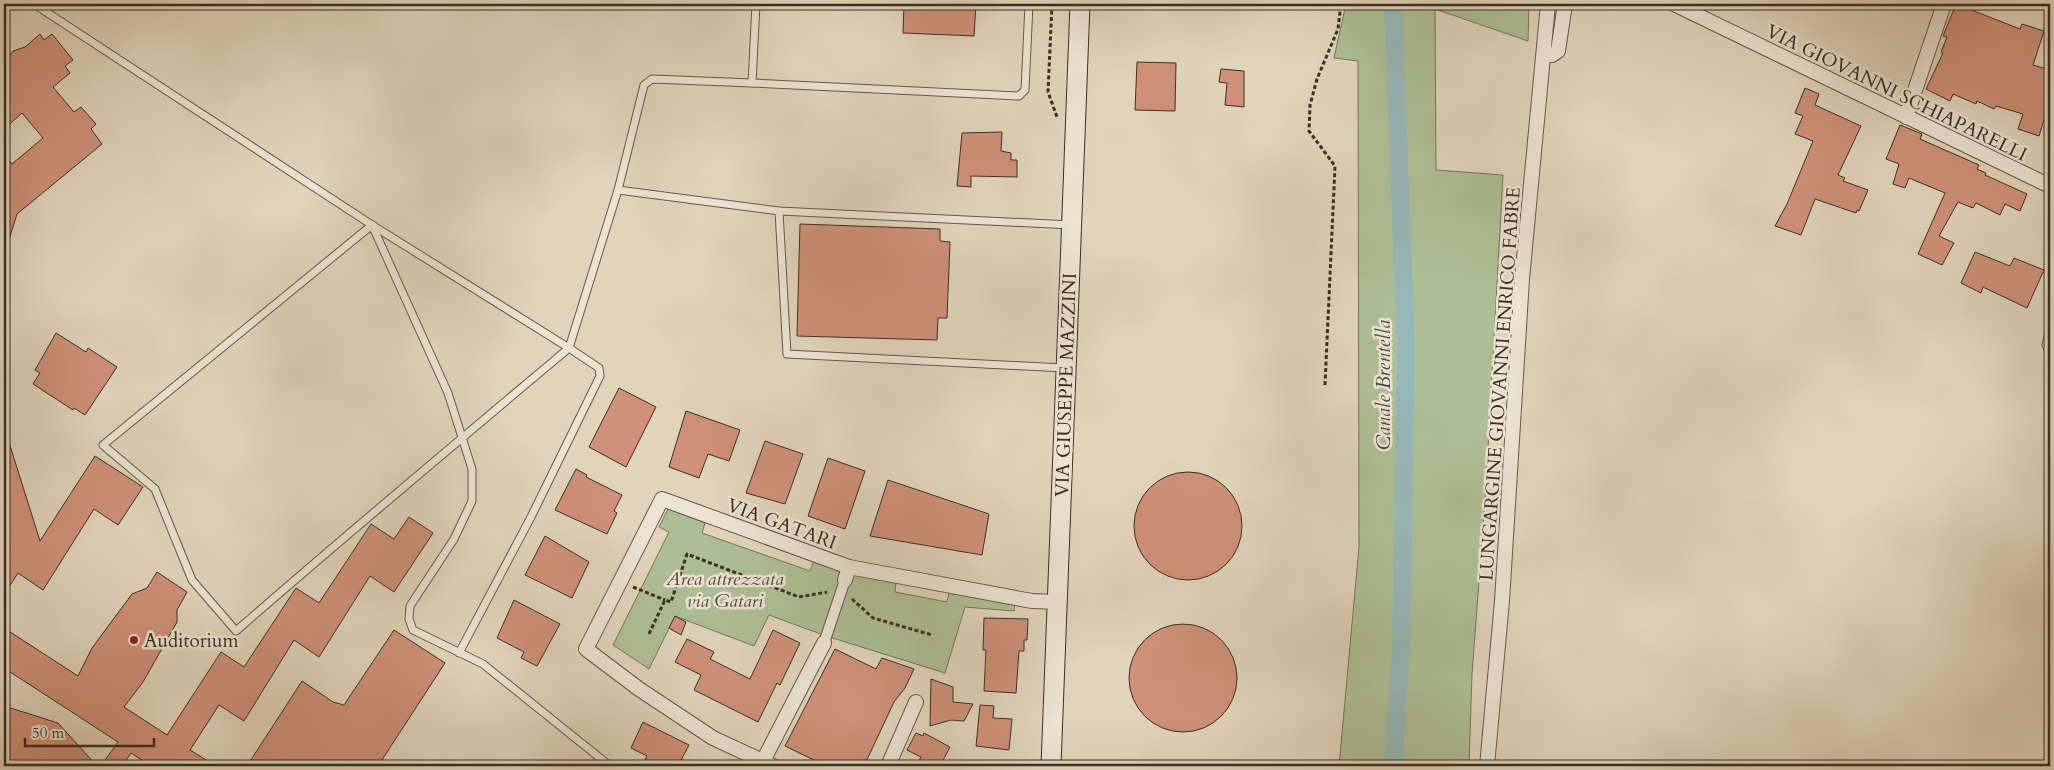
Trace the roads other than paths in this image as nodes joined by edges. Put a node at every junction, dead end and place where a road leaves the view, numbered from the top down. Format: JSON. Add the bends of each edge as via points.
{"nodes":[{"id":1,"x":7,"y":4,"type":"edge"},
{"id":2,"x":34,"y":4,"type":"edge"},
{"id":3,"x":756,"y":4,"type":"edge"},
{"id":4,"x":1029,"y":4,"type":"edge"},
{"id":5,"x":1080,"y":4,"type":"edge"},
{"id":6,"x":1548,"y":4,"type":"edge"},
{"id":7,"x":1565,"y":4,"type":"edge"},
{"id":8,"x":1674,"y":4,"type":"edge"},
{"id":9,"x":1944,"y":4,"type":"edge"},
{"id":10,"x":4,"y":9,"type":"edge"},
{"id":11,"x":1544,"y":55,"type":"junction"},
{"id":12,"x":752,"y":83,"type":"junction"},
{"id":13,"x":1906,"y":117,"type":"junction"},
{"id":14,"x":2050,"y":186,"type":"edge"},
{"id":15,"x":618,"y":190,"type":"junction"},
{"id":16,"x":779,"y":212,"type":"junction"},
{"id":17,"x":372,"y":225,"type":"junction"},
{"id":18,"x":1071,"y":226,"type":"junction"},
{"id":19,"x":2050,"y":327,"type":"edge"},
{"id":20,"x":569,"y":348,"type":"junction"},
{"id":21,"x":2050,"y":354,"type":"edge"},
{"id":22,"x":1066,"y":368,"type":"junction"},
{"id":23,"x":462,"y":437,"type":"junction"},
{"id":24,"x":845,"y":579,"type":"junction"},
{"id":25,"x":1058,"y":602,"type":"junction"},
{"id":26,"x":824,"y":643,"type":"joint"},
{"id":27,"x":459,"y":653,"type":"junction"},
{"id":28,"x":916,"y":702,"type":"dead end"},
{"id":29,"x":768,"y":764,"type":"edge"},
{"id":30,"x":610,"y":766,"type":"edge"},
{"id":31,"x":888,"y":766,"type":"edge"},
{"id":32,"x":1052,"y":766,"type":"edge"},
{"id":33,"x":1487,"y":766,"type":"edge"}],
"edges":[{"from":1,"to":10,"type":"lane"},
{"from":2,"to":17,"type":"lane"},
{"from":3,"to":12,"type":"lane"},
{"from":4,"to":12,"type":"lane","via":[[1025,90],[1019,96]]},
{"from":5,"to":18,"type":"main road","name":"VIA GIUSEPPE MAZZINI"},
{"from":6,"to":11,"type":"street","name":"LUNGARGINE GIOVANNI ENRICO FABRE"},
{"from":7,"to":11,"type":"street","via":[[1558,50]]},
{"from":8,"to":13,"type":"street","name":"VIA GIOVANNI SCHIAPARELLI"},
{"from":9,"to":13,"type":"street"},
{"from":11,"to":33,"type":"street","name":"LUNGARGINE GIOVANNI ENRICO FABRE","via":[[1522,279],[1502,601]]},
{"from":12,"to":15,"type":"lane","via":[[652,78],[644,85]]},
{"from":13,"to":14,"type":"street","name":"VIA GIOVANNI SCHIAPARELLI"},
{"from":15,"to":16,"type":"lane"},
{"from":15,"to":20,"type":"lane"},
{"from":16,"to":18,"type":"lane"},
{"from":16,"to":22,"type":"lane","via":[[787,354]]},
{"from":17,"to":20,"type":"lane"},
{"from":17,"to":23,"type":"lane","via":[[448,393]]},
{"from":17,"to":23,"type":"lane","via":[[103,445],[155,489],[192,580],[236,631]]},
{"from":18,"to":22,"type":"main road","name":"VIA GIUSEPPE MAZZINI"},
{"from":19,"to":21,"type":"lane","via":[[2046,345]]},
{"from":20,"to":23,"type":"lane"},
{"from":20,"to":27,"type":"lane","via":[[599,368],[600,376],[532,516]]},
{"from":22,"to":25,"type":"main road","name":"VIA GIUSEPPE MAZZINI"},
{"from":23,"to":27,"type":"lane","via":[[472,469],[472,501],[454,539],[410,606],[409,619],[413,630]]},
{"from":24,"to":25,"type":"street","name":"VIA GATARI"},
{"from":24,"to":26,"type":"street"},
{"from":24,"to":29,"type":"street","name":"VIA GATARI","via":[[662,499],[586,649],[713,738]]},
{"from":25,"to":32,"type":"main road","name":"VIA GIUSEPPE MAZZINI"},
{"from":26,"to":29,"type":"street"},
{"from":27,"to":30,"type":"lane","via":[[484,664]]},
{"from":28,"to":31,"type":"street"}]}
